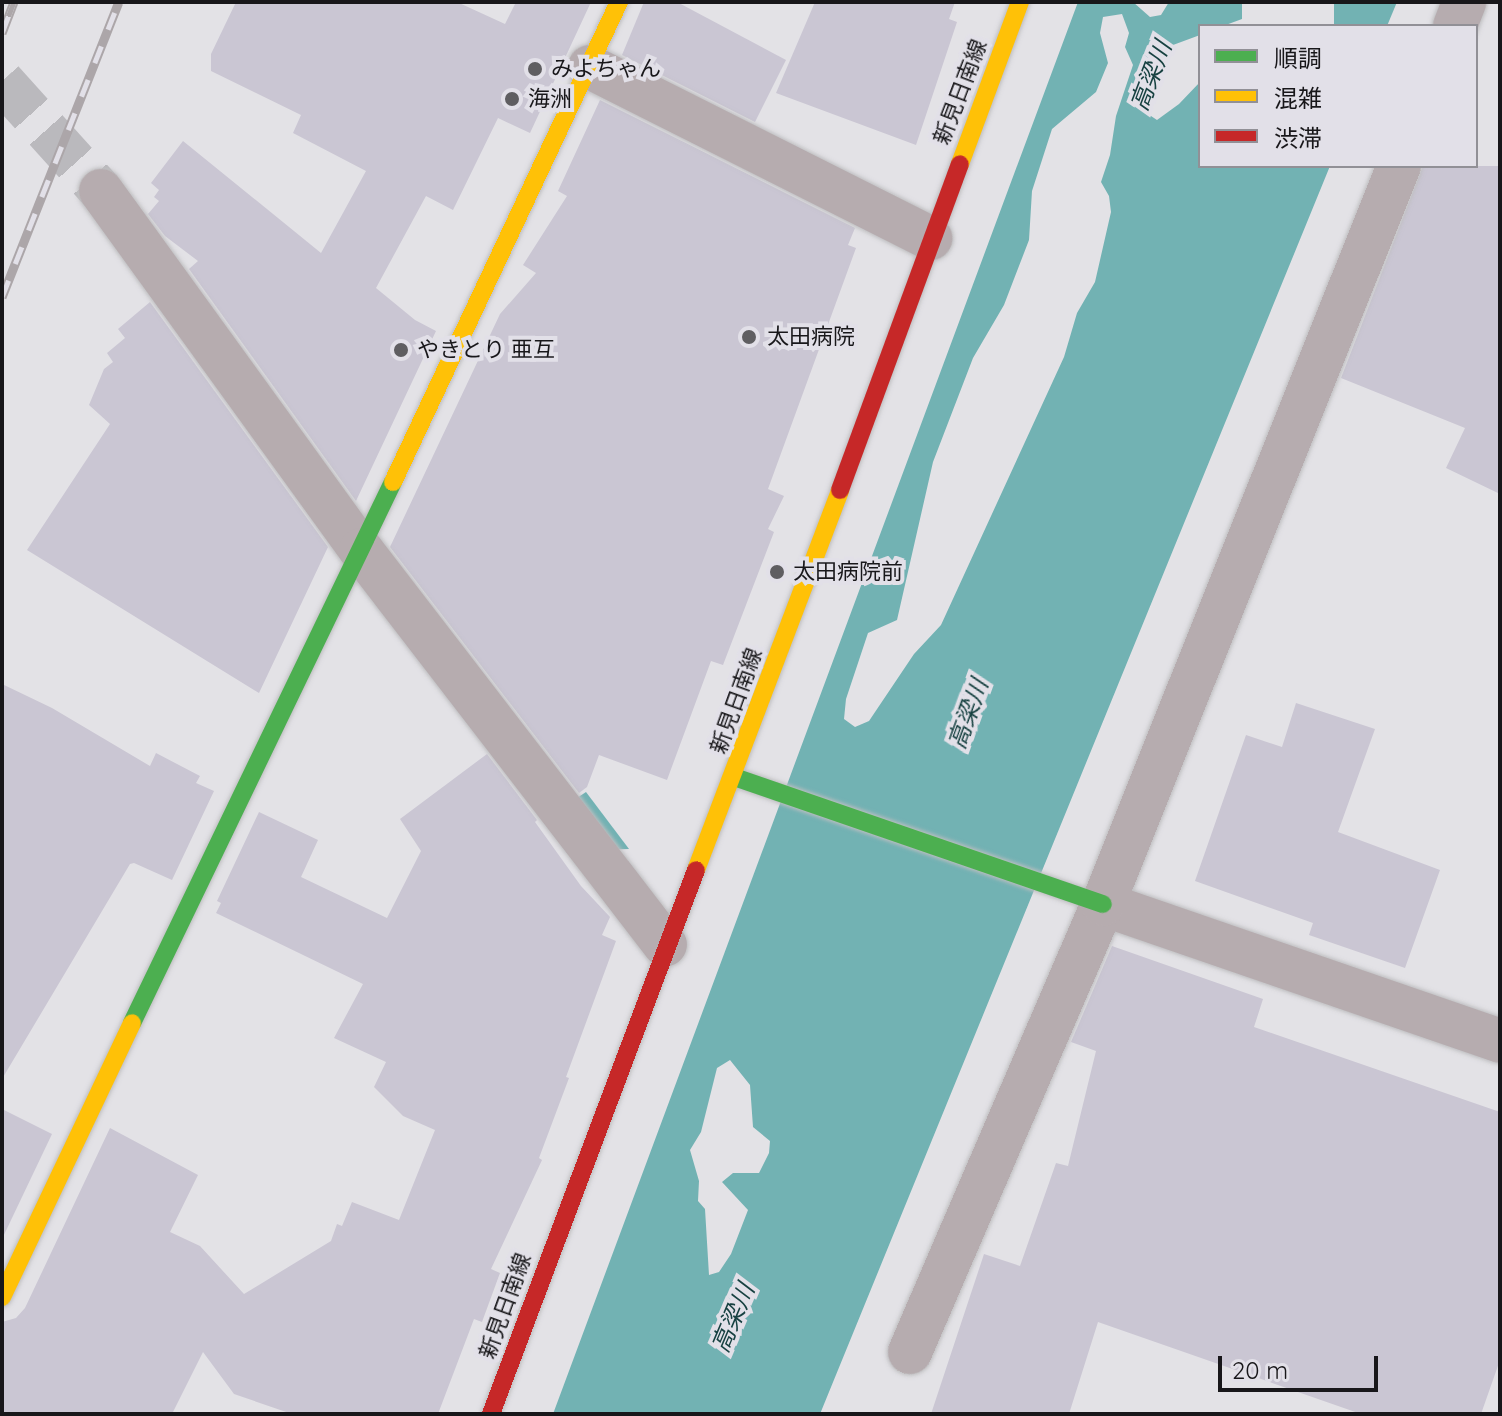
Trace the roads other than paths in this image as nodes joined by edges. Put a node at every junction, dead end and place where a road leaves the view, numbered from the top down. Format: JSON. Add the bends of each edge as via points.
{"nodes":[{"id":1,"x":619,"y":2,"type":"edge"},
{"id":2,"x":1020,"y":2,"type":"edge"},
{"id":3,"x":1464,"y":2,"type":"edge"},
{"id":4,"x":1456,"y":24,"type":"edge"},
{"id":5,"x":590,"y":67,"type":"junction"},
{"id":6,"x":1398,"y":168,"type":"edge"},
{"id":7,"x":101,"y":191,"type":"tunnel mouth"},
{"id":8,"x":930,"y":238,"type":"junction"},
{"id":9,"x":361,"y":550,"type":"junction"},
{"id":10,"x":734,"y":777,"type":"junction"},
{"id":11,"x":1103,"y":904,"type":"junction"},
{"id":12,"x":665,"y":945,"type":"junction"},
{"id":13,"x":1500,"y":1041,"type":"edge"},
{"id":14,"x":2,"y":1297,"type":"edge"},
{"id":15,"x":910,"y":1352,"type":"dead end"},
{"id":16,"x":491,"y":1414,"type":"edge"}],
"edges":[{"from":1,"to":5,"type":"street"},
{"from":2,"to":8,"type":"street","name":"新見日南線"},
{"from":3,"to":4,"type":"street"},
{"from":5,"to":8,"type":"street"},
{"from":5,"to":9,"type":"street"},
{"from":6,"to":11,"type":"street"},
{"from":7,"to":9,"type":"street"},
{"from":8,"to":10,"type":"street","name":"新見日南線"},
{"from":9,"to":12,"type":"street"},
{"from":9,"to":14,"type":"street"},
{"from":10,"to":11,"type":"street"},
{"from":10,"to":12,"type":"street","name":"新見日南線"},
{"from":11,"to":13,"type":"street"},
{"from":11,"to":15,"type":"street"},
{"from":12,"to":16,"type":"street","name":"新見日南線"}]}
